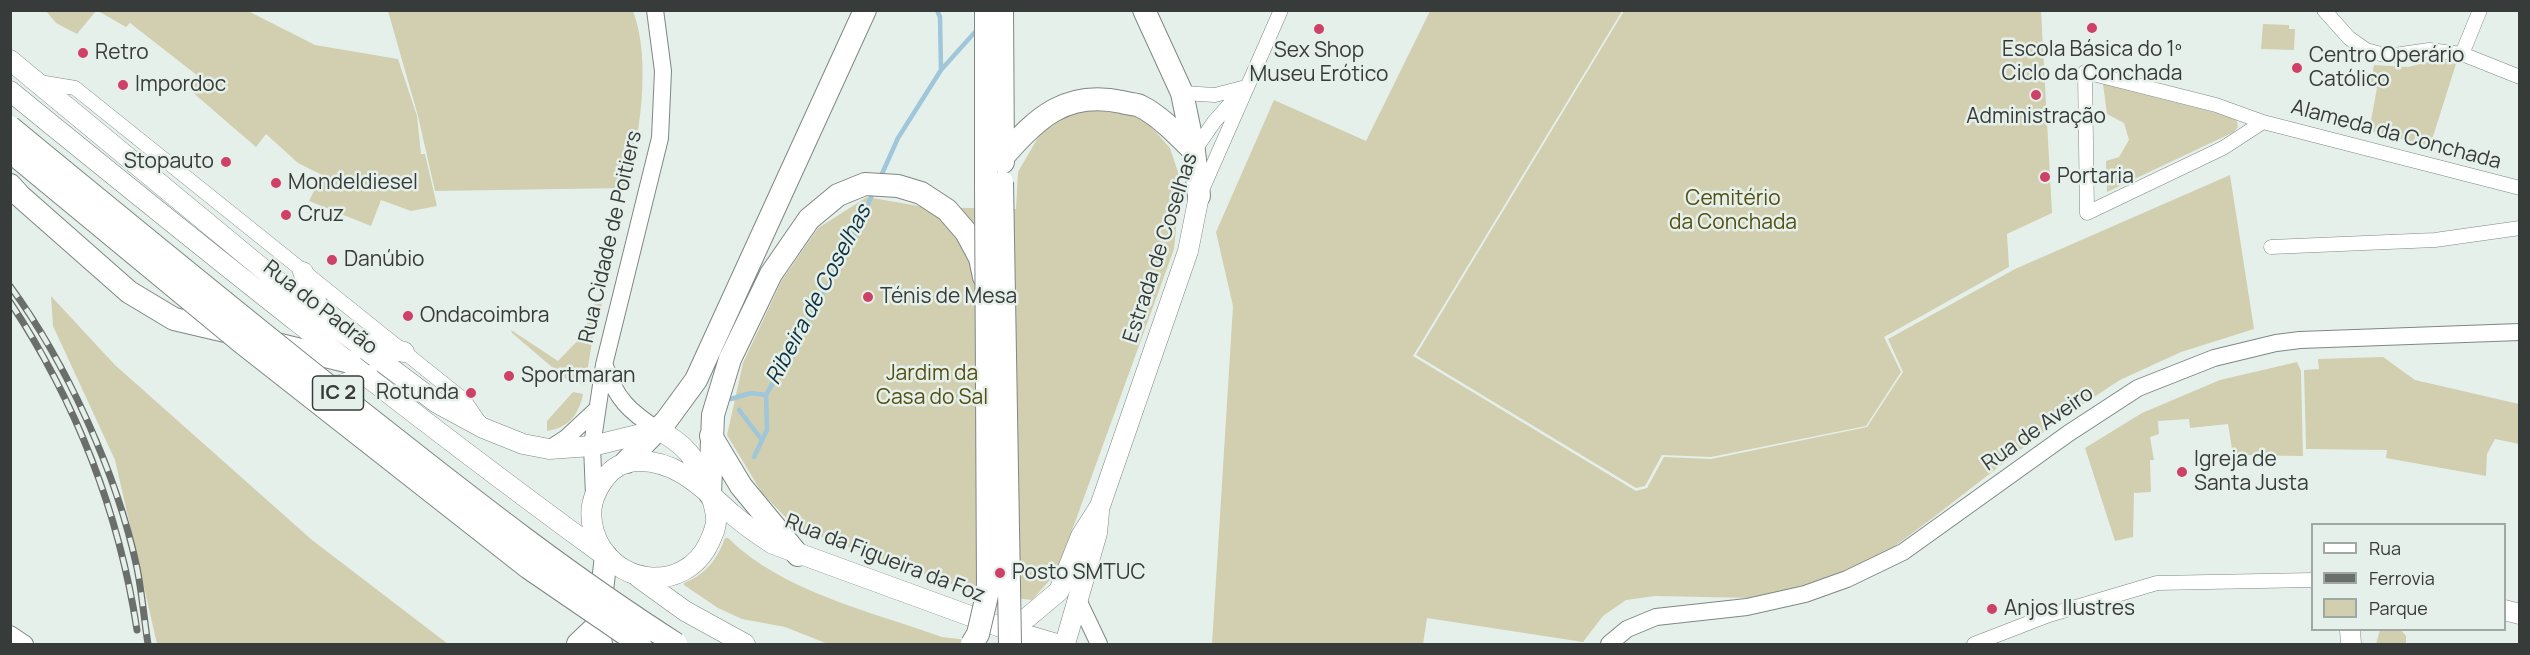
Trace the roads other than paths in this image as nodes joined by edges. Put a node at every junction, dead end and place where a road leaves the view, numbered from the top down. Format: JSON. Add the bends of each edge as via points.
{"nodes":[{"id":1,"x":655,"y":10,"type":"edge"},
{"id":2,"x":865,"y":10,"type":"edge"},
{"id":3,"x":986,"y":10,"type":"edge"},
{"id":4,"x":1002,"y":10,"type":"edge"},
{"id":5,"x":1144,"y":10,"type":"edge"},
{"id":6,"x":1281,"y":10,"type":"edge"},
{"id":7,"x":2324,"y":10,"type":"edge"},
{"id":8,"x":2480,"y":10,"type":"edge"},
{"id":9,"x":2462,"y":54,"type":"junction"},
{"id":10,"x":10,"y":60,"type":"edge"},
{"id":11,"x":2520,"y":77,"type":"edge"},
{"id":12,"x":34,"y":81,"type":"junction"},
{"id":13,"x":1246,"y":87,"type":"junction"},
{"id":14,"x":10,"y":91,"type":"edge"},
{"id":15,"x":1182,"y":93,"type":"junction"},
{"id":16,"x":2263,"y":122,"type":"junction"},
{"id":17,"x":10,"y":127,"type":"edge"},
{"id":18,"x":1194,"y":151,"type":"junction"},
{"id":19,"x":10,"y":152,"type":"edge"},
{"id":20,"x":1003,"y":157,"type":"junction"},
{"id":21,"x":994,"y":182,"type":"junction"},
{"id":22,"x":10,"y":185,"type":"edge"},
{"id":23,"x":2520,"y":188,"type":"edge"},
{"id":24,"x":1199,"y":196,"type":"junction"},
{"id":25,"x":2520,"y":228,"type":"edge"},
{"id":26,"x":2271,"y":247,"type":"dead end"},
{"id":27,"x":303,"y":272,"type":"junction"},
{"id":28,"x":986,"y":287,"type":"junction"},
{"id":29,"x":324,"y":317,"type":"junction"},
{"id":30,"x":2520,"y":332,"type":"edge"},
{"id":31,"x":352,"y":339,"type":"junction"},
{"id":32,"x":404,"y":352,"type":"junction"},
{"id":33,"x":350,"y":362,"type":"junction"},
{"id":34,"x":604,"y":365,"type":"junction"},
{"id":35,"x":368,"y":375,"type":"junction"},
{"id":36,"x":327,"y":390,"type":"dead end"},
{"id":37,"x":596,"y":410,"type":"junction"},
{"id":38,"x":483,"y":428,"type":"junction"},
{"id":39,"x":658,"y":430,"type":"junction"},
{"id":40,"x":711,"y":434,"type":"junction"},
{"id":41,"x":592,"y":446,"type":"junction"},
{"id":42,"x":549,"y":449,"type":"junction"},
{"id":43,"x":626,"y":462,"type":"junction"},
{"id":44,"x":710,"y":494,"type":"junction"},
{"id":45,"x":594,"y":495,"type":"junction"},
{"id":46,"x":1100,"y":506,"type":"junction"},
{"id":47,"x":798,"y":555,"type":"junction"},
{"id":48,"x":606,"y":556,"type":"junction"},
{"id":49,"x":636,"y":576,"type":"junction"},
{"id":50,"x":2311,"y":580,"type":"edge"},
{"id":51,"x":1078,"y":600,"type":"junction"},
{"id":52,"x":10,"y":634,"type":"edge"},
{"id":53,"x":600,"y":635,"type":"edge"},
{"id":54,"x":1011,"y":640,"type":"edge"},
{"id":55,"x":25,"y":645,"type":"edge"},
{"id":56,"x":578,"y":645,"type":"edge"},
{"id":57,"x":640,"y":645,"type":"edge"},
{"id":58,"x":676,"y":645,"type":"edge"},
{"id":59,"x":745,"y":645,"type":"edge"},
{"id":60,"x":972,"y":645,"type":"edge"},
{"id":61,"x":1057,"y":645,"type":"edge"},
{"id":62,"x":1065,"y":645,"type":"edge"},
{"id":63,"x":1099,"y":645,"type":"edge"},
{"id":64,"x":1608,"y":645,"type":"edge"},
{"id":65,"x":1974,"y":645,"type":"edge"}],
"edges":[{"from":1,"to":34,"type":"street","name":"Rua Cidade de Poitiers","via":[[663,71],[660,138]]},
{"from":2,"to":39,"type":"highway","via":[[696,380]]},
{"from":3,"to":21,"type":"highway"},
{"from":4,"to":20,"type":"highway"},
{"from":5,"to":15,"type":"highway"},
{"from":6,"to":13,"type":"street","name":"Estrada de Coselhas"},
{"from":7,"to":9,"type":"street","via":[[2349,38],[2366,50],[2388,56],[2429,50]]},
{"from":8,"to":9,"type":"street"},
{"from":9,"to":11,"type":"street"},
{"from":10,"to":12,"type":"main road","name":"Rua do Padrão"},
{"from":12,"to":27,"type":"street","name":"Rua do Padrão","via":[[75,88]]},
{"from":12,"to":29,"type":"main road","name":"Rua do Padrão"},
{"from":13,"to":15,"type":"street","via":[[1215,95]]},
{"from":13,"to":18,"type":"street"},
{"from":13,"to":24,"type":"street","name":"Estrada de Coselhas"},
{"from":14,"to":33,"type":"main road","name":"Rua do Padrão"},
{"from":15,"to":18,"type":"highway"},
{"from":16,"to":16,"type":"street","name":"Alameda da Conchada","via":[[2216,105],[2085,72],[2087,213],[2223,148]]},
{"from":16,"to":23,"type":"street","name":"Alameda da Conchada"},
{"from":17,"to":58,"type":"highway","number":"IC 2","bridge":true,"via":[[253,327],[512,531]]},
{"from":18,"to":20,"type":"highway","via":[[1141,106],[1100,98],[1060,106],[1026,129]]},
{"from":18,"to":24,"type":"highway"},
{"from":19,"to":57,"type":"highway","number":"IC 2","bridge":true,"via":[[240,341],[529,568]]},
{"from":20,"to":21,"type":"highway"},
{"from":21,"to":28,"type":"highway","bridge":true},
{"from":21,"to":54,"type":"highway","bridge":true},
{"from":22,"to":33,"type":"highway","via":[[129,292],[174,319]]},
{"from":24,"to":46,"type":"main road","name":"Estrada de Coselhas","via":[[1188,251]]},
{"from":25,"to":26,"type":"street","via":[[2435,240]]},
{"from":27,"to":29,"type":"main road"},
{"from":27,"to":32,"type":"street","name":"Rua do Padrão"},
{"from":28,"to":40,"type":"highway","bridge":true,"via":[[980,258],[966,232],[946,210],[921,194],[898,186],[865,184],[838,195],[809,219],[771,274],[730,359]]},
{"from":28,"to":60,"type":"highway","bridge":true,"via":[[988,591]]},
{"from":29,"to":31,"type":"main road","name":"Rua do Padrão"},
{"from":30,"to":64,"type":"street","name":"Rua de Aveiro","via":[[2300,340],[2214,357],[2138,388],[1903,552],[1847,579],[1805,594],[1747,607],[1656,617],[1627,629]]},
{"from":31,"to":32,"type":"main road"},
{"from":31,"to":38,"type":"main road","name":"Rua do Padrão","via":[[437,403]]},
{"from":32,"to":38,"type":"street","name":"Rua do Padrão","via":[[464,400]]},
{"from":33,"to":35,"type":"main road","name":"Rua do Padrão"},
{"from":34,"to":37,"type":"street","name":"Rua Cidade de Poitiers"},
{"from":34,"to":39,"type":"street","via":[[621,402]]},
{"from":35,"to":36,"type":"main road"},
{"from":35,"to":48,"type":"main road","name":"Rua do Padrão"},
{"from":37,"to":41,"type":"street","name":"Rua Cidade de Poitiers"},
{"from":37,"to":42,"type":"street"},
{"from":38,"to":42,"type":"main road","name":"Rua do Padrão","via":[[523,444]]},
{"from":39,"to":41,"type":"main road","name":"Rua do Padrão"},
{"from":39,"to":43,"type":"highway"},
{"from":39,"to":44,"type":"main road","via":[[688,450]]},
{"from":40,"to":44,"type":"highway"},
{"from":40,"to":47,"type":"highway","via":[[741,486]]},
{"from":41,"to":42,"type":"main road","name":"Rua do Padrão"},
{"from":41,"to":45,"type":"street","name":"Rua Cidade de Poitiers"},
{"from":43,"to":44,"type":"main road","via":[[650,460],[667,464]]},
{"from":43,"to":45,"type":"main road","via":[[606,477]]},
{"from":44,"to":47,"type":"main road","name":"Rua da Figueira da Foz","via":[[753,531]]},
{"from":44,"to":49,"type":"main road","via":[[716,525],[697,560],[672,575],[656,579]]},
{"from":45,"to":48,"type":"main road","via":[[592,522]]},
{"from":46,"to":51,"type":"main road","via":[[1097,533]]},
{"from":46,"to":54,"type":"main road","via":[[1081,536],[1059,591],[1028,617]]},
{"from":47,"to":54,"type":"main road","name":"Rua da Figueira da Foz"},
{"from":48,"to":49,"type":"main road"},
{"from":48,"to":53,"type":"highway"},
{"from":49,"to":59,"type":"main road","via":[[685,611]]},
{"from":50,"to":65,"type":"street","via":[[2157,583],[2049,615]]},
{"from":51,"to":62,"type":"main road"},
{"from":51,"to":63,"type":"street"},
{"from":52,"to":55,"type":"street"},
{"from":53,"to":56,"type":"highway"},
{"from":54,"to":61,"type":"main road","name":"Rua da Figueira da Foz"}]}
